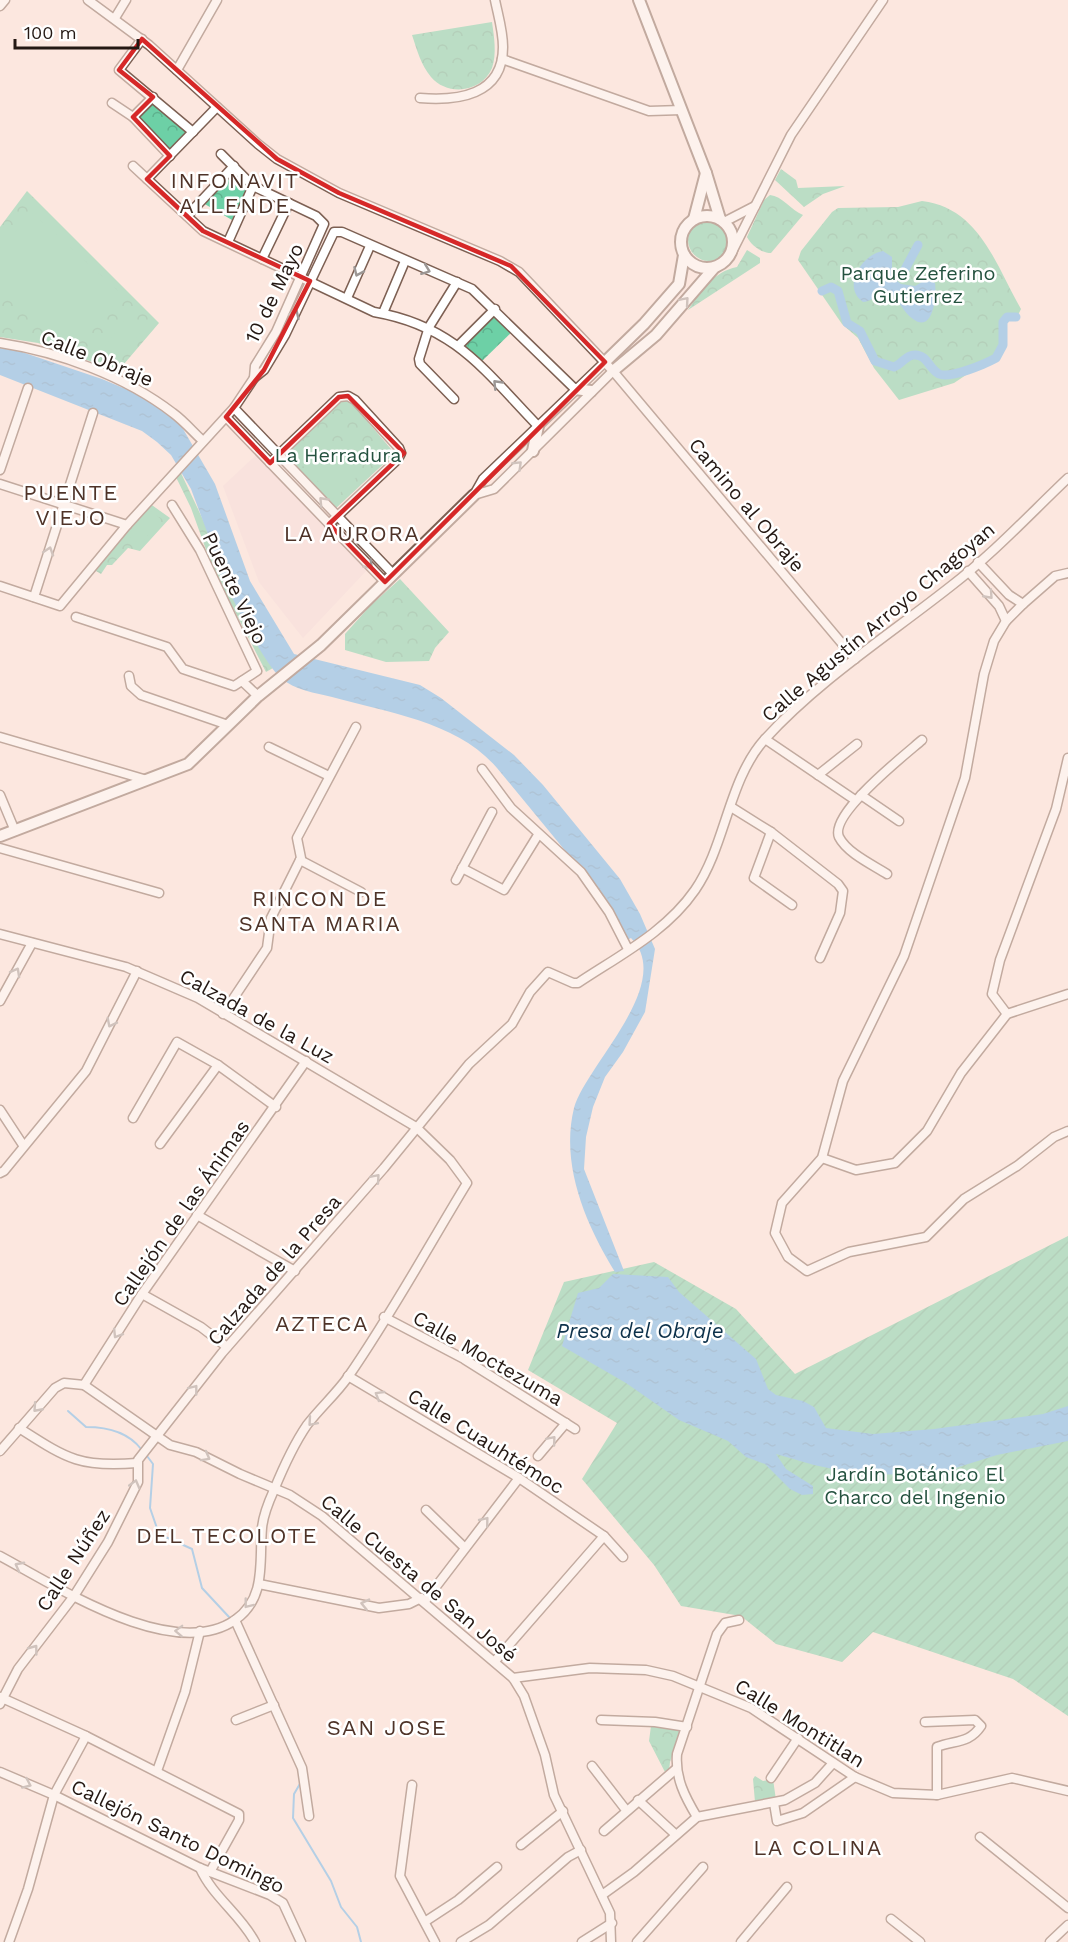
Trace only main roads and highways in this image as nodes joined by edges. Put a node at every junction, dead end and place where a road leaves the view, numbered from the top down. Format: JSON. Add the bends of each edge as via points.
{"nodes":[{"id":1,"x":639,"y":0,"type":"edge"},
{"id":2,"x":706,"y":173,"type":"junction"},
{"id":3,"x":694,"y":219,"type":"junction"},
{"id":4,"x":722,"y":220,"type":"junction"},
{"id":5,"x":684,"y":255,"type":"junction"},
{"id":6,"x":714,"y":268,"type":"junction"},
{"id":7,"x":644,"y":324,"type":"junction"},
{"id":8,"x":605,"y":362,"type":"road end"},
{"id":9,"x":575,"y":389,"type":"road end"},
{"id":10,"x":591,"y":391,"type":"road end"},
{"id":11,"x":538,"y":426,"type":"road end"},
{"id":12,"x":533,"y":451,"type":"road end"},
{"id":13,"x":474,"y":495,"type":"road end"},
{"id":14,"x":0,"y":836,"type":"edge"}],
"edges":[{"from":1,"to":2,"type":"main road"},
{"from":2,"to":3,"type":"main road"},
{"from":2,"to":4,"type":"main road"},
{"from":3,"to":4,"type":"main road","via":[[703,216]]},
{"from":3,"to":5,"type":"main road","via":[[681,234]]},
{"from":4,"to":6,"type":"main road","via":[[734,241],[725,262]]},
{"from":5,"to":6,"type":"main road","via":[[692,264]]},
{"from":5,"to":7,"type":"main road","via":[[679,284]]},
{"from":7,"to":6,"type":"main road","one_way":true,"via":[[644,334],[613,371],[656,335]]},
{"from":7,"to":8,"type":"main road"},
{"from":9,"to":10,"type":"main road"},
{"from":11,"to":12,"type":"main road"},
{"from":13,"to":14,"type":"main road","via":[[318,647],[258,696],[188,764]]}]}
